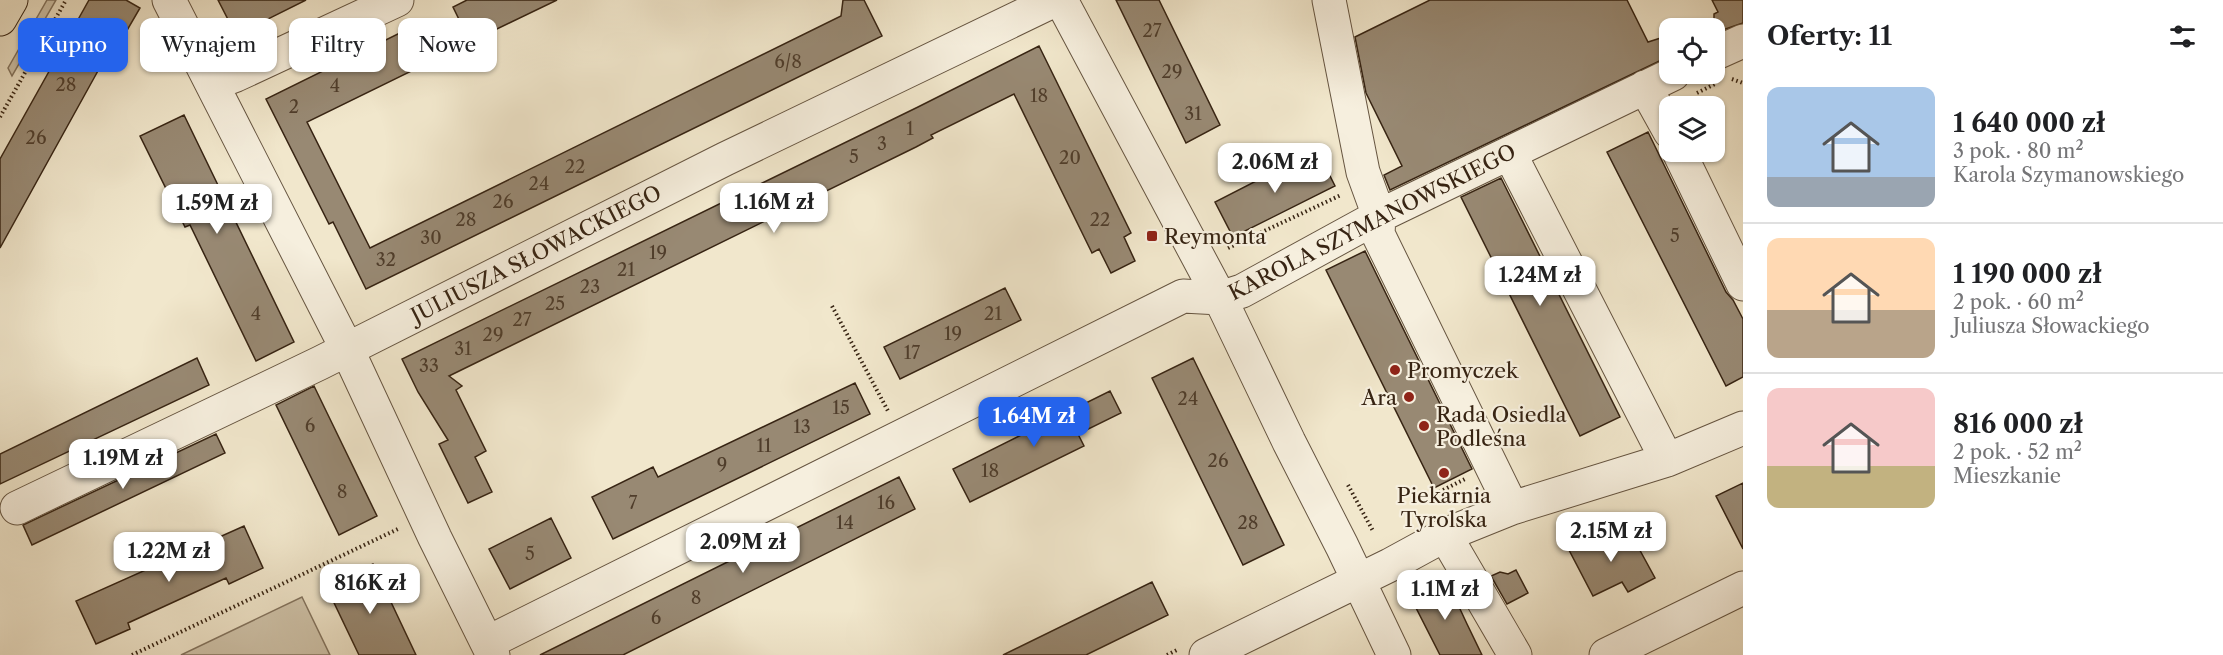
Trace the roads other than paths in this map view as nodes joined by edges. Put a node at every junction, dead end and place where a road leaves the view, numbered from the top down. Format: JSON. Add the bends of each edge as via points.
{"nodes":[{"id":1,"x":11,"y":0,"type":"edge"},
{"id":2,"x":169,"y":0,"type":"edge"},
{"id":3,"x":397,"y":0,"type":"edge"},
{"id":4,"x":1055,"y":0,"type":"edge"},
{"id":5,"x":1061,"y":0,"type":"edge"},
{"id":6,"x":1329,"y":0,"type":"edge"},
{"id":7,"x":0,"y":19,"type":"edge"},
{"id":8,"x":1743,"y":41,"type":"edge"},
{"id":9,"x":1725,"y":64,"type":"edge"},
{"id":10,"x":212,"y":84,"type":"junction"},
{"id":11,"x":1670,"y":86,"type":"edge"},
{"id":12,"x":1510,"y":154,"type":"junction"},
{"id":13,"x":1684,"y":162,"type":"edge"},
{"id":14,"x":1374,"y":202,"type":"junction"},
{"id":15,"x":1743,"y":284,"type":"edge"},
{"id":16,"x":1220,"y":298,"type":"junction"},
{"id":17,"x":347,"y":349,"type":"junction"},
{"id":18,"x":1743,"y":428,"type":"edge"},
{"id":19,"x":1667,"y":460,"type":"junction"},
{"id":20,"x":1512,"y":508,"type":"junction"},
{"id":21,"x":6,"y":514,"type":"edge"},
{"id":22,"x":1446,"y":535,"type":"junction"},
{"id":23,"x":1358,"y":579,"type":"junction"},
{"id":24,"x":1743,"y":588,"type":"edge"},
{"id":25,"x":490,"y":649,"type":"edge"},
{"id":26,"x":1206,"y":655,"type":"edge"},
{"id":27,"x":1394,"y":655,"type":"edge"},
{"id":28,"x":1515,"y":655,"type":"edge"},
{"id":29,"x":1606,"y":655,"type":"edge"}],
"edges":[{"from":1,"to":7,"type":"main road"},
{"from":2,"to":10,"type":"street"},
{"from":3,"to":10,"type":"street"},
{"from":4,"to":17,"type":"street","name":"JULIUSZA SŁOWACKIEGO","via":[[725,159]]},
{"from":5,"to":16,"type":"street"},
{"from":6,"to":14,"type":"street","via":[[1363,172]]},
{"from":8,"to":9,"type":"street"},
{"from":10,"to":17,"type":"street"},
{"from":11,"to":12,"type":"street","name":"KAROLA SZYMANOWSKIEGO"},
{"from":12,"to":14,"type":"street","name":"KAROLA SZYMANOWSKIEGO"},
{"from":12,"to":19,"type":"street"},
{"from":13,"to":15,"type":"street"},
{"from":14,"to":16,"type":"street","name":"KAROLA SZYMANOWSKIEGO","via":[[1242,291]]},
{"from":14,"to":20,"type":"street","via":[[1378,234]]},
{"from":16,"to":23,"type":"street"},
{"from":16,"to":25,"type":"street","name":"KAROLA SZYMANOWSKIEGO","via":[[1183,296]]},
{"from":17,"to":21,"type":"street","name":"JULIUSZA SŁOWACKIEGO"},
{"from":17,"to":25,"type":"street"},
{"from":18,"to":19,"type":"street"},
{"from":19,"to":20,"type":"street"},
{"from":20,"to":22,"type":"street"},
{"from":22,"to":23,"type":"street"},
{"from":22,"to":28,"type":"street"},
{"from":23,"to":26,"type":"street"},
{"from":23,"to":27,"type":"street"},
{"from":24,"to":29,"type":"street"}]}
